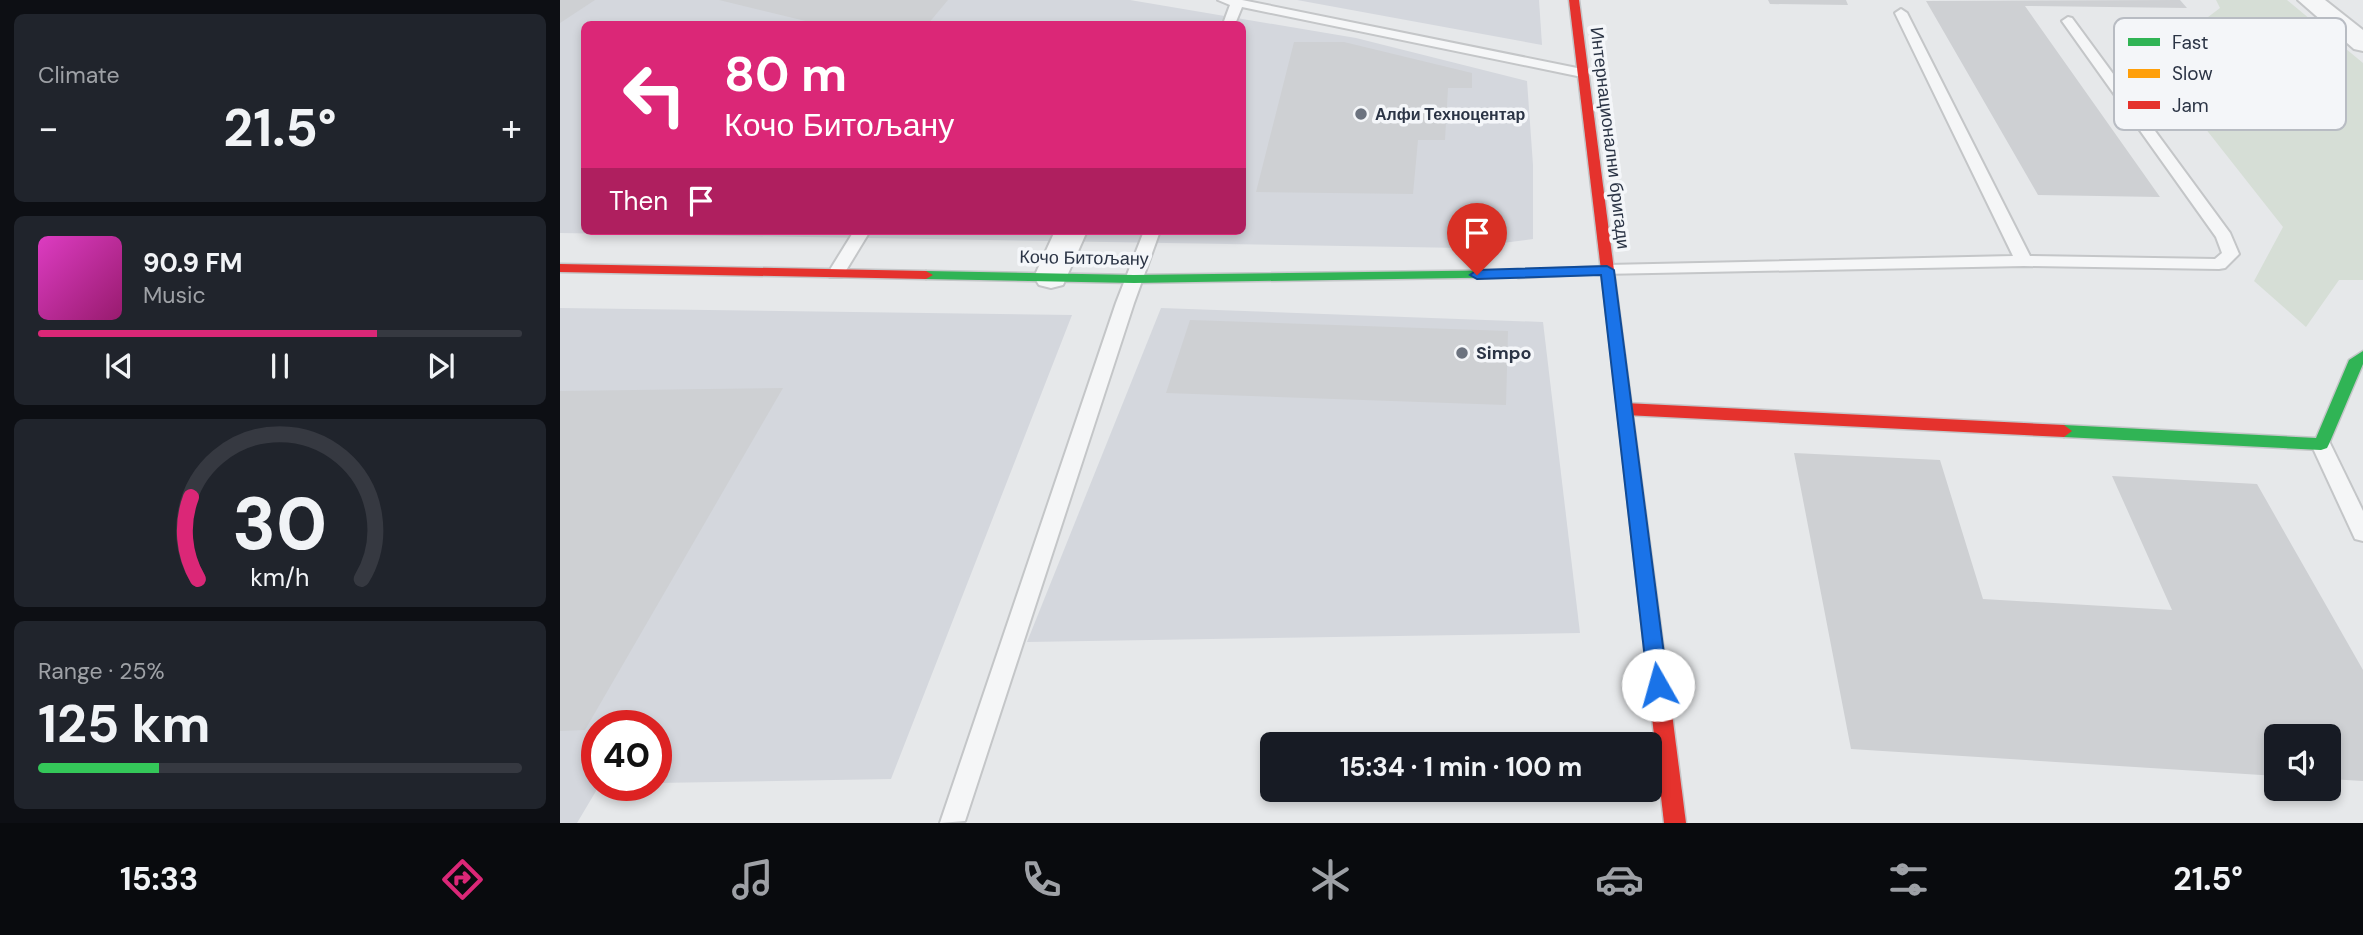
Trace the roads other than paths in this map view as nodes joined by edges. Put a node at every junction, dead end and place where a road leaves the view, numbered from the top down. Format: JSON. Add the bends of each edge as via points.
{"nodes":[{"id":1,"x":1574,"y":0,"type":"edge"},
{"id":2,"x":2310,"y":0,"type":"edge"},
{"id":3,"x":1230,"y":1,"type":"edge"},
{"id":4,"x":1901,"y":13,"type":"dead end"},
{"id":5,"x":2332,"y":18,"type":"edge"},
{"id":6,"x":1228,"y":21,"type":"edge"},
{"id":7,"x":2068,"y":21,"type":"dead end"},
{"id":8,"x":2346,"y":29,"type":"edge"},
{"id":9,"x":2363,"y":43,"type":"edge"},
{"id":10,"x":1582,"y":73,"type":"junction"},
{"id":11,"x":2114,"y":85,"type":"edge"},
{"id":12,"x":2147,"y":130,"type":"edge"},
{"id":13,"x":860,"y":235,"type":"edge"},
{"id":14,"x":1069,"y":235,"type":"edge"},
{"id":15,"x":1150,"y":235,"type":"edge"},
{"id":16,"x":2024,"y":261,"type":"junction"},
{"id":17,"x":560,"y":268,"type":"edge"},
{"id":18,"x":1607,"y":270,"type":"junction"},
{"id":19,"x":836,"y":273,"type":"junction"},
{"id":20,"x":1051,"y":277,"type":"junction"},
{"id":21,"x":1134,"y":279,"type":"junction"},
{"id":22,"x":2363,"y":356,"type":"edge"},
{"id":23,"x":1626,"y":409,"type":"junction"},
{"id":24,"x":2321,"y":444,"type":"junction"},
{"id":25,"x":2363,"y":533,"type":"edge"},
{"id":26,"x":952,"y":821,"type":"dead end"},
{"id":27,"x":1675,"y":823,"type":"edge"}],
"edges":[{"from":1,"to":10,"type":"street","name":"Интернационални бригади"},
{"from":2,"to":5,"type":"street"},
{"from":3,"to":6,"type":"lane"},
{"from":3,"to":10,"type":"lane"},
{"from":4,"to":16,"type":"lane"},
{"from":7,"to":11,"type":"lane"},
{"from":8,"to":9,"type":"street"},
{"from":10,"to":18,"type":"street","name":"Интернационални бригади"},
{"from":12,"to":16,"type":"lane","via":[[2224,237],[2231,254],[2219,264]]},
{"from":13,"to":19,"type":"lane"},
{"from":14,"to":20,"type":"street"},
{"from":15,"to":21,"type":"lane"},
{"from":16,"to":18,"type":"lane"},
{"from":17,"to":19,"type":"street","name":"Кочо Битољану"},
{"from":18,"to":21,"type":"street","name":"Кочо Битољану"},
{"from":18,"to":23,"type":"street","name":"Интернационални бригади"},
{"from":19,"to":20,"type":"street","name":"Кочо Битољану"},
{"from":20,"to":21,"type":"street","name":"Кочо Битољану"},
{"from":21,"to":26,"type":"lane"},
{"from":22,"to":24,"type":"street","via":[[2357,360]]},
{"from":23,"to":24,"type":"street"},
{"from":23,"to":27,"type":"street","name":"Интернационални бригади"},
{"from":24,"to":25,"type":"lane"}]}
